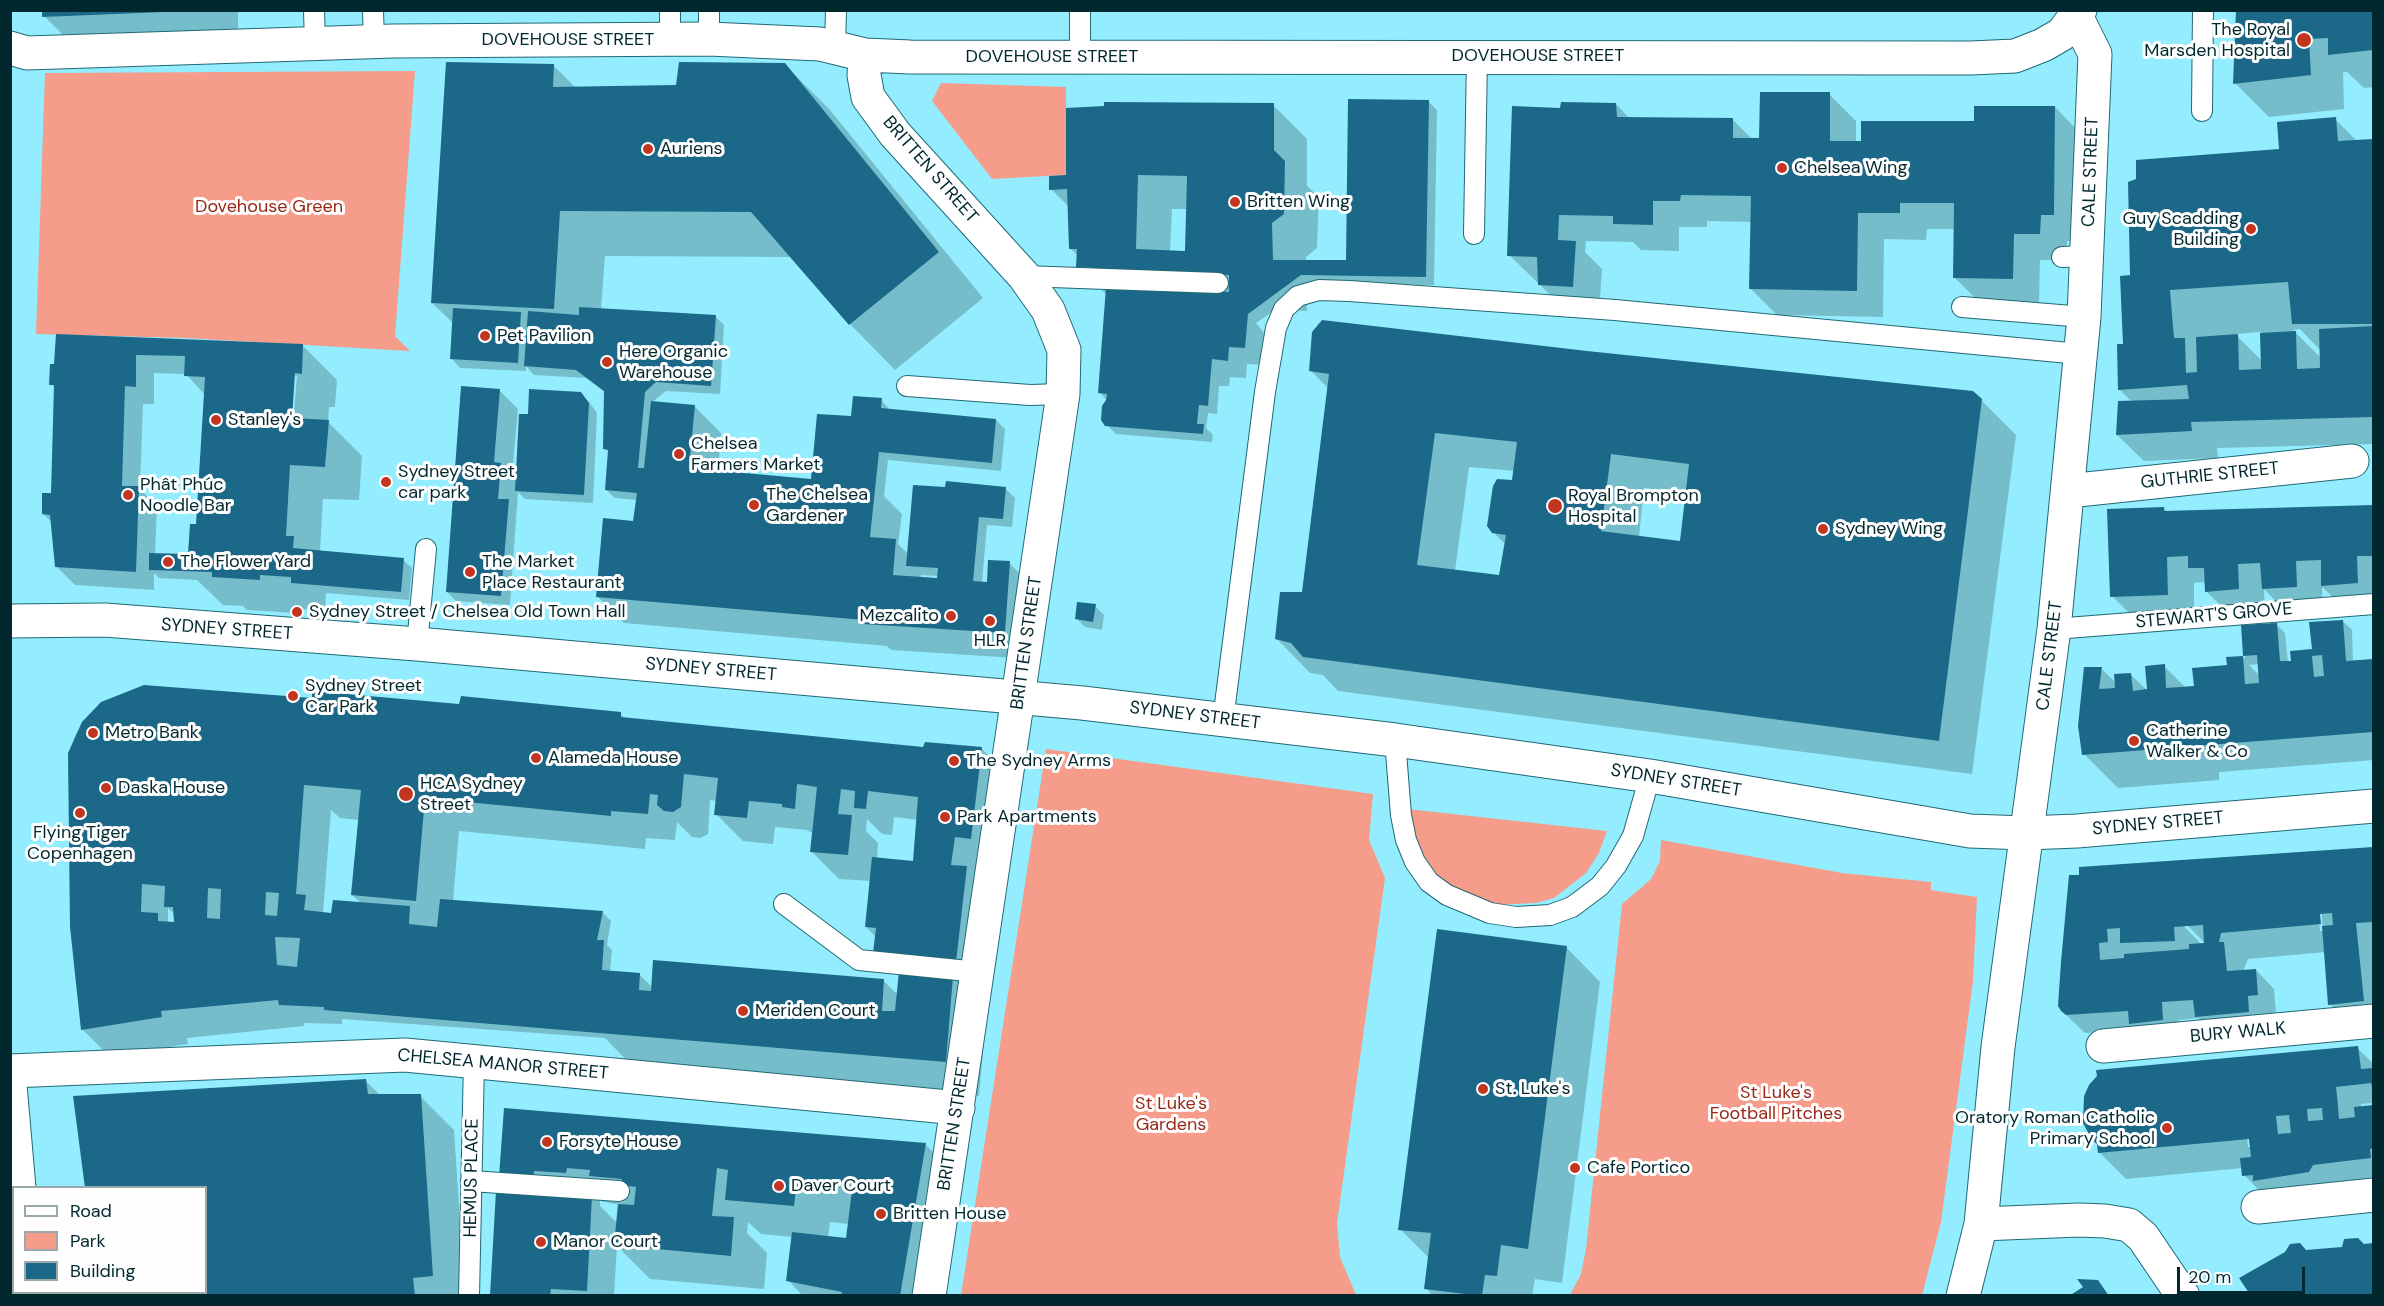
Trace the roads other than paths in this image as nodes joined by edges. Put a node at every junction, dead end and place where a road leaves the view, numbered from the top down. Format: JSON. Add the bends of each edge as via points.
{"nodes":[{"id":1,"x":314,"y":10,"type":"edge"},
{"id":2,"x":836,"y":10,"type":"edge"},
{"id":3,"x":1080,"y":10,"type":"edge"},
{"id":4,"x":2203,"y":10,"type":"edge"},
{"id":5,"x":2078,"y":14,"type":"edge"},
{"id":6,"x":670,"y":25,"type":"edge"},
{"id":7,"x":709,"y":25,"type":"edge"},
{"id":8,"x":374,"y":26,"type":"edge"},
{"id":9,"x":315,"y":44,"type":"junction"},
{"id":10,"x":10,"y":48,"type":"edge"},
{"id":11,"x":850,"y":51,"type":"junction"},
{"id":12,"x":1477,"y":56,"type":"junction"},
{"id":13,"x":1080,"y":57,"type":"junction"},
{"id":14,"x":2202,"y":111,"type":"dead end"},
{"id":15,"x":1474,"y":234,"type":"dead end"},
{"id":16,"x":1024,"y":276,"type":"junction"},
{"id":17,"x":1218,"y":283,"type":"dead end"},
{"id":18,"x":1962,"y":307,"type":"dead end"},
{"id":19,"x":2084,"y":317,"type":"junction"},
{"id":20,"x":2080,"y":354,"type":"junction"},
{"id":21,"x":906,"y":386,"type":"dead end"},
{"id":22,"x":1063,"y":394,"type":"junction"},
{"id":23,"x":2352,"y":461,"type":"dead end"},
{"id":24,"x":2068,"y":491,"type":"junction"},
{"id":25,"x":426,"y":549,"type":"dead end"},
{"id":26,"x":2373,"y":604,"type":"edge"},
{"id":27,"x":10,"y":621,"type":"edge"},
{"id":28,"x":2054,"y":629,"type":"junction"},
{"id":29,"x":417,"y":644,"type":"junction"},
{"id":30,"x":1019,"y":697,"type":"junction"},
{"id":31,"x":1223,"y":720,"type":"junction"},
{"id":32,"x":1395,"y":740,"type":"junction"},
{"id":33,"x":1650,"y":776,"type":"junction"},
{"id":34,"x":2373,"y":806,"type":"edge"},
{"id":35,"x":2026,"y":833,"type":"junction"},
{"id":36,"x":784,"y":904,"type":"dead end"},
{"id":37,"x":978,"y":972,"type":"junction"},
{"id":38,"x":2373,"y":1021,"type":"edge"},
{"id":39,"x":2103,"y":1046,"type":"dead end"},
{"id":40,"x":474,"y":1060,"type":"junction"},
{"id":41,"x":10,"y":1071,"type":"edge"},
{"id":42,"x":10,"y":1085,"type":"edge"},
{"id":43,"x":958,"y":1108,"type":"junction"},
{"id":44,"x":471,"y":1181,"type":"junction"},
{"id":45,"x":19,"y":1186,"type":"edge"},
{"id":46,"x":619,"y":1191,"type":"dead end"},
{"id":47,"x":2373,"y":1195,"type":"edge"},
{"id":48,"x":2258,"y":1207,"type":"dead end"},
{"id":49,"x":1981,"y":1224,"type":"junction"},
{"id":50,"x":469,"y":1296,"type":"edge"},
{"id":51,"x":929,"y":1296,"type":"edge"},
{"id":52,"x":1963,"y":1296,"type":"edge"},
{"id":53,"x":2183,"y":1296,"type":"edge"}],
"edges":[{"from":1,"to":9,"type":"lane"},
{"from":2,"to":11,"type":"lane"},
{"from":3,"to":13,"type":"lane"},
{"from":4,"to":14,"type":"lane"},
{"from":5,"to":12,"type":"street","name":"DOVEHOUSE STREET","via":[[2062,34],[2015,56]]},
{"from":5,"to":19,"type":"street","name":"CALE STREET","via":[[2095,54],[2075,256]]},
{"from":6,"to":7,"type":"street","name":"DOVEHOUSE STREET"},
{"from":6,"to":8,"type":"street","name":"DOVEHOUSE STREET"},
{"from":7,"to":11,"type":"street","name":"DOVEHOUSE STREET"},
{"from":8,"to":9,"type":"street","name":"DOVEHOUSE STREET"},
{"from":9,"to":10,"type":"street","name":"DOVEHOUSE STREET","via":[[27,52]]},
{"from":11,"to":13,"type":"street","name":"DOVEHOUSE STREET"},
{"from":11,"to":16,"type":"street","name":"BRITTEN STREET","via":[[864,75],[868,97],[895,134]]},
{"from":12,"to":13,"type":"street","name":"DOVEHOUSE STREET"},
{"from":12,"to":15,"type":"lane"},
{"from":16,"to":17,"type":"lane"},
{"from":16,"to":22,"type":"street","name":"BRITTEN STREET","via":[[1048,310],[1064,350]]},
{"from":18,"to":19,"type":"lane"},
{"from":19,"to":20,"type":"street","name":"CALE STREET"},
{"from":20,"to":24,"type":"street","name":"CALE STREET"},
{"from":20,"to":31,"type":"lane","via":[[1603,309],[1349,291],[1320,290],[1298,296],[1284,309],[1274,339]]},
{"from":21,"to":22,"type":"lane"},
{"from":22,"to":30,"type":"street","name":"BRITTEN STREET"},
{"from":23,"to":24,"type":"street","name":"GUTHRIE STREET"},
{"from":24,"to":28,"type":"street","name":"CALE STREET"},
{"from":25,"to":29,"type":"lane"},
{"from":26,"to":28,"type":"lane","name":"STEWART'S GROVE"},
{"from":27,"to":29,"type":"street","name":"SYDNEY STREET","via":[[105,620]]},
{"from":28,"to":35,"type":"street","name":"CALE STREET"},
{"from":29,"to":30,"type":"street","name":"SYDNEY STREET"},
{"from":30,"to":31,"type":"street","name":"SYDNEY STREET"},
{"from":30,"to":37,"type":"street","name":"BRITTEN STREET"},
{"from":31,"to":32,"type":"street","name":"SYDNEY STREET"},
{"from":32,"to":33,"type":"street","name":"SYDNEY STREET"},
{"from":32,"to":33,"type":"lane","via":[[1401,815],[1406,840],[1419,868],[1429,882],[1447,895],[1490,913],[1516,917],[1550,915],[1572,907],[1600,886],[1633,836]]},
{"from":33,"to":35,"type":"street","name":"SYDNEY STREET","via":[[1970,831]]},
{"from":34,"to":35,"type":"street","name":"SYDNEY STREET"},
{"from":35,"to":49,"type":"street","name":"CALE STREET","via":[[1998,1047]]},
{"from":36,"to":37,"type":"lane","via":[[859,960]]},
{"from":37,"to":43,"type":"street","name":"BRITTEN STREET"},
{"from":38,"to":39,"type":"street","name":"BURY WALK"},
{"from":40,"to":41,"type":"street","name":"CHELSEA MANOR STREET","via":[[405,1054]]},
{"from":40,"to":43,"type":"street","name":"CHELSEA MANOR STREET"},
{"from":40,"to":44,"type":"lane","name":"HEMUS PLACE"},
{"from":42,"to":45,"type":"street"},
{"from":43,"to":51,"type":"street","name":"BRITTEN STREET"},
{"from":44,"to":46,"type":"lane"},
{"from":44,"to":50,"type":"lane","name":"HEMUS PLACE"},
{"from":47,"to":48,"type":"street"},
{"from":49,"to":52,"type":"street","name":"CALE STREET"},
{"from":49,"to":53,"type":"street","via":[[2079,1220],[2129,1226],[2143,1237]]}]}
